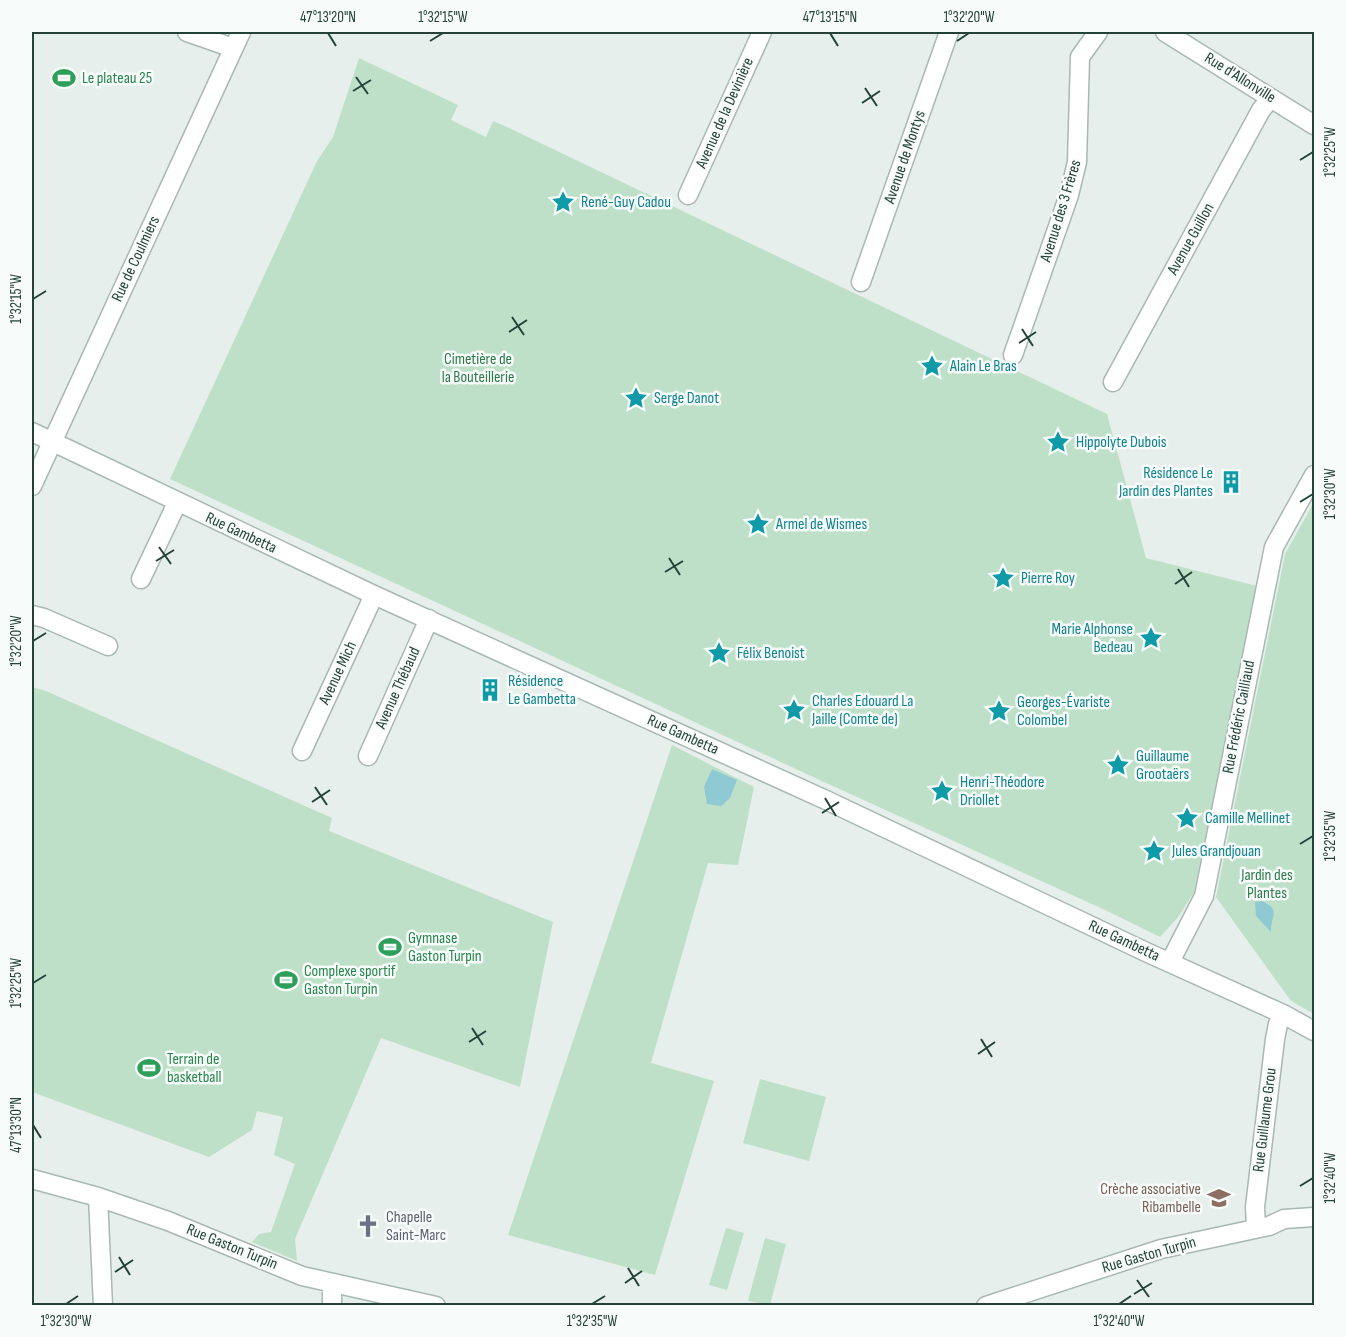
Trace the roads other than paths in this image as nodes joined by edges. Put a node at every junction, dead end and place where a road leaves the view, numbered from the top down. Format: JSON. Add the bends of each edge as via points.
{"nodes":[{"id":1,"x":187,"y":32,"type":"edge"},
{"id":2,"x":762,"y":32,"type":"edge"},
{"id":3,"x":949,"y":32,"type":"edge"},
{"id":4,"x":1098,"y":32,"type":"edge"},
{"id":5,"x":1165,"y":32,"type":"edge"},
{"id":6,"x":237,"y":40,"type":"edge"},
{"id":7,"x":1271,"y":98,"type":"junction"},
{"id":8,"x":1314,"y":125,"type":"edge"},
{"id":9,"x":688,"y":195,"type":"dead end"},
{"id":10,"x":861,"y":282,"type":"dead end"},
{"id":11,"x":1013,"y":355,"type":"dead end"},
{"id":12,"x":1113,"y":382,"type":"dead end"},
{"id":13,"x":32,"y":432,"type":"edge"},
{"id":14,"x":51,"y":441,"type":"junction"},
{"id":15,"x":1314,"y":475,"type":"edge"},
{"id":16,"x":32,"y":486,"type":"edge"},
{"id":17,"x":177,"y":503,"type":"junction"},
{"id":18,"x":141,"y":579,"type":"dead end"},
{"id":19,"x":374,"y":595,"type":"junction"},
{"id":20,"x":32,"y":615,"type":"edge"},
{"id":21,"x":429,"y":619,"type":"junction"},
{"id":22,"x":108,"y":646,"type":"dead end"},
{"id":23,"x":302,"y":751,"type":"dead end"},
{"id":24,"x":368,"y":756,"type":"dead end"},
{"id":25,"x":1170,"y":962,"type":"junction"},
{"id":26,"x":1283,"y":1014,"type":"junction"},
{"id":27,"x":1314,"y":1031,"type":"edge"},
{"id":28,"x":32,"y":1179,"type":"edge"},
{"id":29,"x":98,"y":1197,"type":"junction"},
{"id":30,"x":1314,"y":1216,"type":"edge"},
{"id":31,"x":1256,"y":1227,"type":"junction"},
{"id":32,"x":332,"y":1283,"type":"junction"},
{"id":33,"x":103,"y":1305,"type":"edge"},
{"id":34,"x":332,"y":1305,"type":"edge"},
{"id":35,"x":436,"y":1305,"type":"edge"},
{"id":36,"x":986,"y":1305,"type":"edge"}],
"edges":[{"from":1,"to":6,"type":"street"},
{"from":2,"to":9,"type":"street","name":"Avenue de la Devinière"},
{"from":3,"to":10,"type":"street","name":"Avenue de Montys"},
{"from":4,"to":11,"type":"street","name":"Avenue des 3 Frères","via":[[1080,57],[1077,162],[1069,195]]},
{"from":5,"to":7,"type":"street","name":"Rue d'Allonville"},
{"from":6,"to":14,"type":"street","name":"Rue de Coulmiers"},
{"from":7,"to":8,"type":"street","name":"Rue d'Allonville"},
{"from":7,"to":12,"type":"street","name":"Avenue Guillon"},
{"from":13,"to":14,"type":"street","name":"Rue Gambetta"},
{"from":14,"to":16,"type":"street","name":"Rue de Coulmiers"},
{"from":14,"to":17,"type":"street","name":"Rue Gambetta"},
{"from":15,"to":25,"type":"street","name":"Rue Frédéric Cailliaud","via":[[1274,547],[1204,896]]},
{"from":17,"to":18,"type":"street"},
{"from":17,"to":19,"type":"street","name":"Rue Gambetta"},
{"from":19,"to":21,"type":"street","name":"Rue Gambetta"},
{"from":19,"to":23,"type":"street","name":"Avenue Mich"},
{"from":20,"to":22,"type":"street"},
{"from":21,"to":24,"type":"street","name":"Avenue Thébaud"},
{"from":21,"to":25,"type":"street","name":"Rue Gambetta"},
{"from":25,"to":26,"type":"street","name":"Rue Gambetta"},
{"from":26,"to":27,"type":"street","name":"Rue Gambetta"},
{"from":26,"to":31,"type":"street","name":"Rue Guillaume Grou","via":[[1274,1050],[1255,1207]]},
{"from":28,"to":29,"type":"street","name":"Rue Gaston Turpin"},
{"from":29,"to":32,"type":"street","name":"Rue Gaston Turpin","via":[[302,1276]]},
{"from":29,"to":33,"type":"street"},
{"from":30,"to":31,"type":"street","name":"Rue Gaston Turpin"},
{"from":31,"to":36,"type":"street","name":"Rue Gaston Turpin","via":[[1161,1249]]},
{"from":32,"to":34,"type":"street"},
{"from":32,"to":35,"type":"street","name":"Rue Gaston Turpin"}]}
